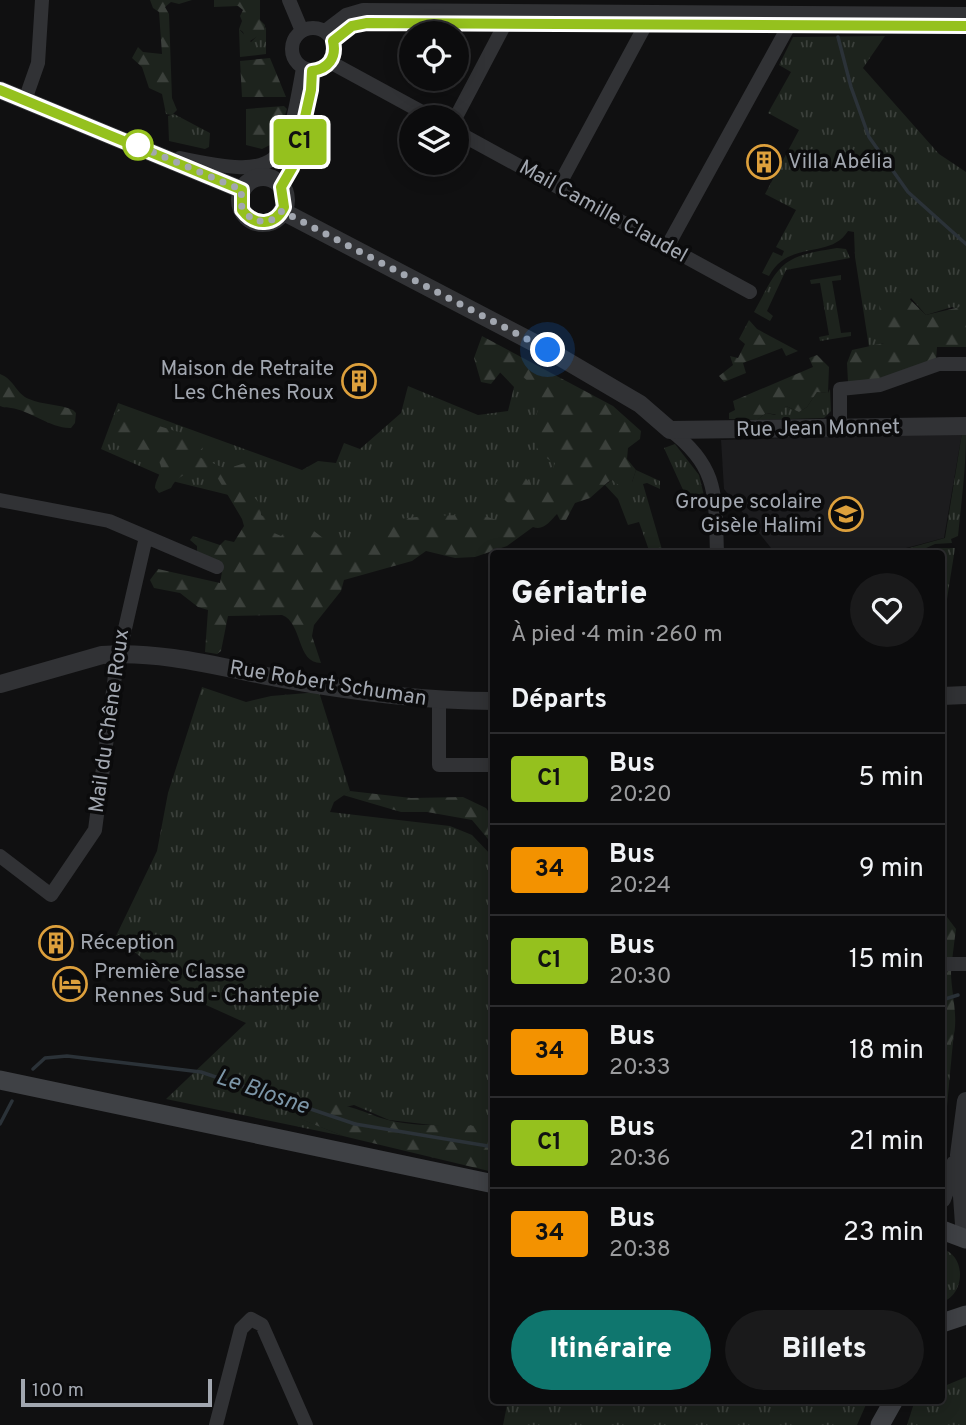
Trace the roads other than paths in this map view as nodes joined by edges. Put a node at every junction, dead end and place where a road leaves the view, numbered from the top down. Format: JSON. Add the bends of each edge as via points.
{"nodes":[{"id":1,"x":42,"y":0,"type":"edge"},
{"id":2,"x":289,"y":0,"type":"edge"},
{"id":3,"x":966,"y":14,"type":"edge"},
{"id":4,"x":505,"y":18,"type":"junction"},
{"id":5,"x":646,"y":18,"type":"junction"},
{"id":6,"x":786,"y":19,"type":"junction"},
{"id":7,"x":966,"y":26,"type":"edge"},
{"id":8,"x":302,"y":31,"type":"junction"},
{"id":9,"x":329,"y":36,"type":"junction"},
{"id":10,"x":330,"y":62,"type":"junction"},
{"id":11,"x":307,"y":69,"type":"junction"},
{"id":12,"x":0,"y":90,"type":"edge"},
{"id":13,"x":25,"y":100,"type":"junction"},
{"id":14,"x":408,"y":105,"type":"edge"},
{"id":15,"x":462,"y":105,"type":"edge"},
{"id":16,"x":469,"y":139,"type":"edge"},
{"id":17,"x":167,"y":157,"type":"junction"},
{"id":18,"x":281,"y":187,"type":"junction"},
{"id":19,"x":558,"y":187,"type":"junction"},
{"id":20,"x":242,"y":190,"type":"junction"},
{"id":21,"x":282,"y":211,"type":"junction"},
{"id":22,"x":667,"y":247,"type":"junction"},
{"id":23,"x":750,"y":292,"type":"dead end"},
{"id":24,"x":966,"y":364,"type":"edge"},
{"id":25,"x":966,"y":426,"type":"edge"},
{"id":26,"x":840,"y":429,"type":"junction"},
{"id":27,"x":670,"y":430,"type":"junction"},
{"id":28,"x":0,"y":500,"type":"edge"},
{"id":29,"x":146,"y":537,"type":"junction"},
{"id":30,"x":717,"y":550,"type":"edge"},
{"id":31,"x":217,"y":567,"type":"dead end"},
{"id":32,"x":120,"y":653,"type":"junction"},
{"id":33,"x":0,"y":684,"type":"edge"},
{"id":34,"x":966,"y":695,"type":"edge"},
{"id":35,"x":945,"y":696,"type":"edge"},
{"id":36,"x":439,"y":701,"type":"junction"},
{"id":37,"x":490,"y":701,"type":"edge"},
{"id":38,"x":490,"y":765,"type":"edge"},
{"id":39,"x":0,"y":856,"type":"edge"},
{"id":40,"x":945,"y":964,"type":"edge"},
{"id":41,"x":966,"y":964,"type":"edge"},
{"id":42,"x":0,"y":1080,"type":"edge"},
{"id":43,"x":966,"y":1101,"type":"edge"},
{"id":44,"x":959,"y":1155,"type":"junction"},
{"id":45,"x":490,"y":1183,"type":"edge"},
{"id":46,"x":945,"y":1191,"type":"edge"},
{"id":47,"x":945,"y":1231,"type":"edge"},
{"id":48,"x":965,"y":1238,"type":"edge"},
{"id":49,"x":966,"y":1315,"type":"edge"},
{"id":50,"x":945,"y":1324,"type":"edge"},
{"id":51,"x":885,"y":1404,"type":"edge"},
{"id":52,"x":892,"y":1404,"type":"edge"},
{"id":53,"x":216,"y":1425,"type":"edge"},
{"id":54,"x":306,"y":1425,"type":"edge"},
{"id":55,"x":879,"y":1425,"type":"edge"}],
"edges":[{"from":1,"to":13,"type":"street","via":[[38,63]]},
{"from":2,"to":8,"type":"street"},
{"from":3,"to":6,"type":"street"},
{"from":4,"to":5,"type":"street"},
{"from":4,"to":9,"type":"street","via":[[363,10],[345,15]]},
{"from":4,"to":15,"type":"street"},
{"from":5,"to":6,"type":"street"},
{"from":5,"to":19,"type":"street"},
{"from":6,"to":7,"type":"street"},
{"from":6,"to":22,"type":"street"},
{"from":8,"to":9,"type":"street","via":[[313,28]]},
{"from":8,"to":11,"type":"street","via":[[292,47],[294,59]]},
{"from":9,"to":10,"type":"street","via":[[334,56]]},
{"from":10,"to":11,"type":"street"},
{"from":10,"to":14,"type":"street"},
{"from":11,"to":17,"type":"street","via":[[288,138],[274,161],[256,168]]},
{"from":11,"to":18,"type":"street","via":[[311,90],[292,168]]},
{"from":12,"to":13,"type":"street"},
{"from":13,"to":17,"type":"street"},
{"from":16,"to":19,"type":"street","name":"Mail Camille Claudel"},
{"from":17,"to":20,"type":"street"},
{"from":18,"to":20,"type":"street","via":[[261,177]]},
{"from":18,"to":21,"type":"street","via":[[285,197]]},
{"from":19,"to":22,"type":"street","name":"Mail Camille Claudel"},
{"from":20,"to":21,"type":"street","via":[[240,204],[252,220],[269,222]]},
{"from":21,"to":27,"type":"street","via":[[548,350],[640,404]]},
{"from":22,"to":23,"type":"street","name":"Mail Camille Claudel"},
{"from":24,"to":26,"type":"street","via":[[939,364],[880,385],[840,389]]},
{"from":25,"to":26,"type":"street","name":"Rue Jean Monnet"},
{"from":26,"to":27,"type":"street","name":"Rue Jean Monnet"},
{"from":27,"to":30,"type":"street","via":[[696,453],[713,481]]},
{"from":28,"to":29,"type":"street","via":[[109,521]]},
{"from":29,"to":31,"type":"street"},
{"from":29,"to":32,"type":"street","name":"Mail du Chêne Roux"},
{"from":32,"to":33,"type":"street","name":"Rue Robert Schuman"},
{"from":32,"to":36,"type":"street","name":"Rue Robert Schuman","via":[[341,690]]},
{"from":32,"to":39,"type":"street","name":"Mail du Chêne Roux","via":[[95,830],[51,895]]},
{"from":34,"to":35,"type":"street"},
{"from":36,"to":37,"type":"street","name":"Rue Robert Schuman"},
{"from":36,"to":38,"type":"street","via":[[439,765]]},
{"from":40,"to":41,"type":"street"},
{"from":42,"to":45,"type":"main road"},
{"from":43,"to":44,"type":"street"},
{"from":44,"to":46,"type":"street"},
{"from":44,"to":48,"type":"street"},
{"from":47,"to":48,"type":"main road"},
{"from":49,"to":50,"type":"main road"},
{"from":51,"to":55,"type":"main road"},
{"from":52,"to":55,"type":"main road"},
{"from":53,"to":54,"type":"street","via":[[241,1329],[251,1319],[262,1325]]}]}
